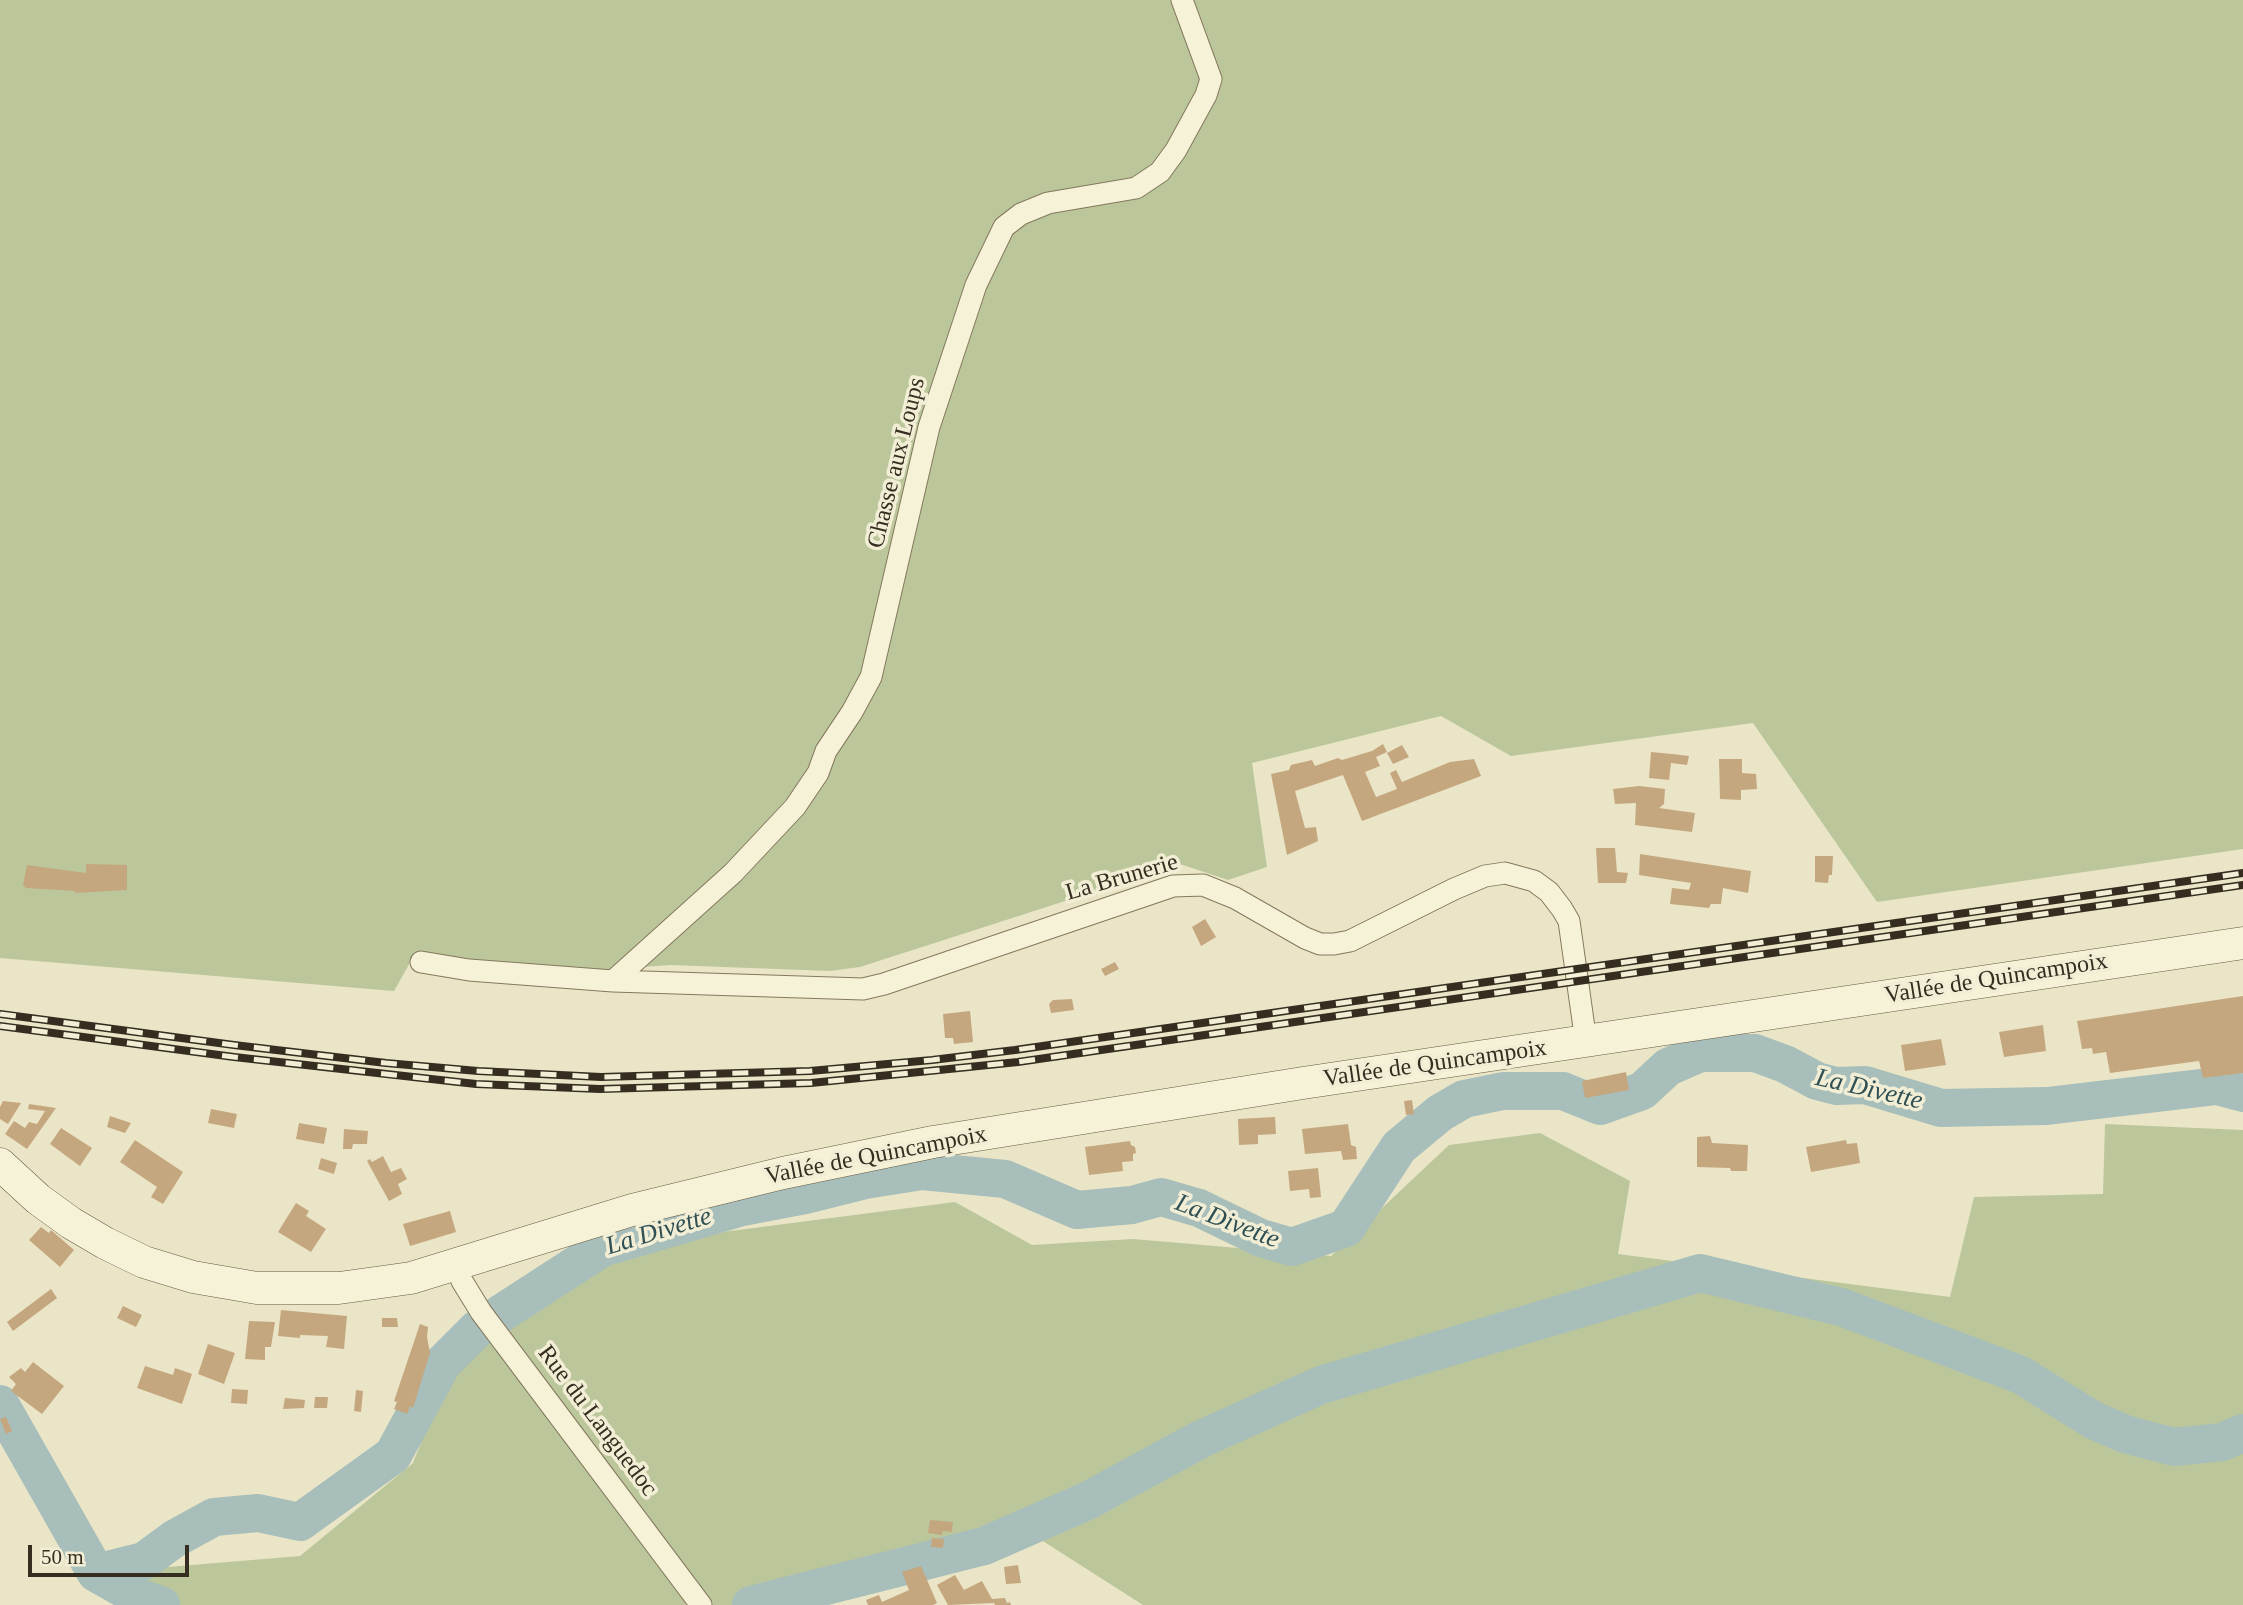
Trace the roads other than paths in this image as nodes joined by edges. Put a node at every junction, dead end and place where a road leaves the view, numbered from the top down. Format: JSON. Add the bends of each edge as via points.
{"nodes":[{"id":1,"x":1182,"y":0,"type":"edge"},
{"id":2,"x":2243,"y":943,"type":"edge"},
{"id":3,"x":421,"y":962,"type":"dead end"},
{"id":4,"x":614,"y":981,"type":"junction"},
{"id":5,"x":1586,"y":1042,"type":"junction"},
{"id":6,"x":0,"y":1164,"type":"edge"},
{"id":7,"x":456,"y":1266,"type":"junction"},
{"id":8,"x":701,"y":1605,"type":"edge"}],
"edges":[{"from":1,"to":4,"type":"street","name":"Chasse aux Loups","via":[[1211,79],[1176,150],[1160,172],[1136,188],[1048,203],[1020,214],[1004,228],[976,285],[929,427],[871,677],[826,751],[818,774],[795,807],[733,873]]},
{"from":2,"to":5,"type":"main road","name":"Vallée de Quincampoix"},
{"from":3,"to":4,"type":"street","name":"La Brunerie"},
{"from":4,"to":5,"type":"street","name":"La Brunerie","via":[[863,989],[1188,884],[1203,884],[1305,938],[1334,944],[1350,941],[1485,876],[1505,873],[1534,881],[1549,892],[1569,921]]},
{"from":5,"to":7,"type":"main road","name":"Vallée de Quincampoix","via":[[933,1142],[632,1210]]},
{"from":6,"to":7,"type":"main road","name":"Vallée de Quincampoix","via":[[38,1199],[105,1243],[144,1262],[193,1277],[257,1288],[339,1288]]},
{"from":7,"to":8,"type":"street","name":"Rue du Languedoc","via":[[481,1312]]}]}
